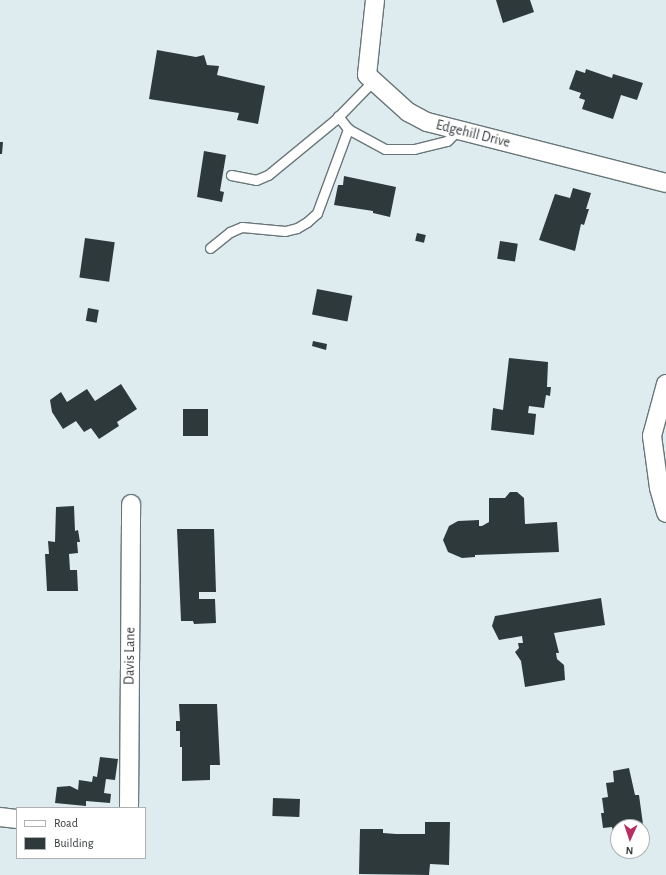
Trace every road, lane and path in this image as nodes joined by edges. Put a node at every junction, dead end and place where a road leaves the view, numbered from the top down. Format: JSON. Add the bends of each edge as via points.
{"nodes":[{"id":1,"x":375,"y":0,"type":"edge"},
{"id":2,"x":373,"y":81,"type":"junction"},
{"id":3,"x":338,"y":116,"type":"junction"},
{"id":4,"x":348,"y":129,"type":"junction"},
{"id":5,"x":458,"y":130,"type":"junction"},
{"id":6,"x":231,"y":175,"type":"dead end"},
{"id":7,"x":666,"y":183,"type":"edge"},
{"id":8,"x":210,"y":248,"type":"dead end"},
{"id":9,"x":666,"y":384,"type":"edge"},
{"id":10,"x":132,"y":504,"type":"dead end"},
{"id":11,"x":666,"y":513,"type":"edge"},
{"id":12,"x":129,"y":807,"type":"edge"},
{"id":13,"x":0,"y":817,"type":"edge"},
{"id":14,"x":16,"y":819,"type":"edge"}],
"edges":[{"from":1,"to":2,"type":"street","via":[[367,75]]},
{"from":2,"to":3,"type":"lane"},
{"from":2,"to":5,"type":"street","name":"Edgehill Drive","via":[[408,112],[427,122]]},
{"from":3,"to":4,"type":"lane"},
{"from":3,"to":6,"type":"lane","via":[[268,175],[256,180]]},
{"from":4,"to":5,"type":"lane","via":[[385,149],[414,149],[448,141]]},
{"from":4,"to":8,"type":"lane","via":[[317,213],[307,222],[285,231],[242,227],[230,232]]},
{"from":5,"to":7,"type":"street","name":"Edgehill Drive"},
{"from":9,"to":11,"type":"street","via":[[652,436],[659,488]]},
{"from":10,"to":12,"type":"street","name":"Davis Lane"},
{"from":13,"to":14,"type":"street"}]}
